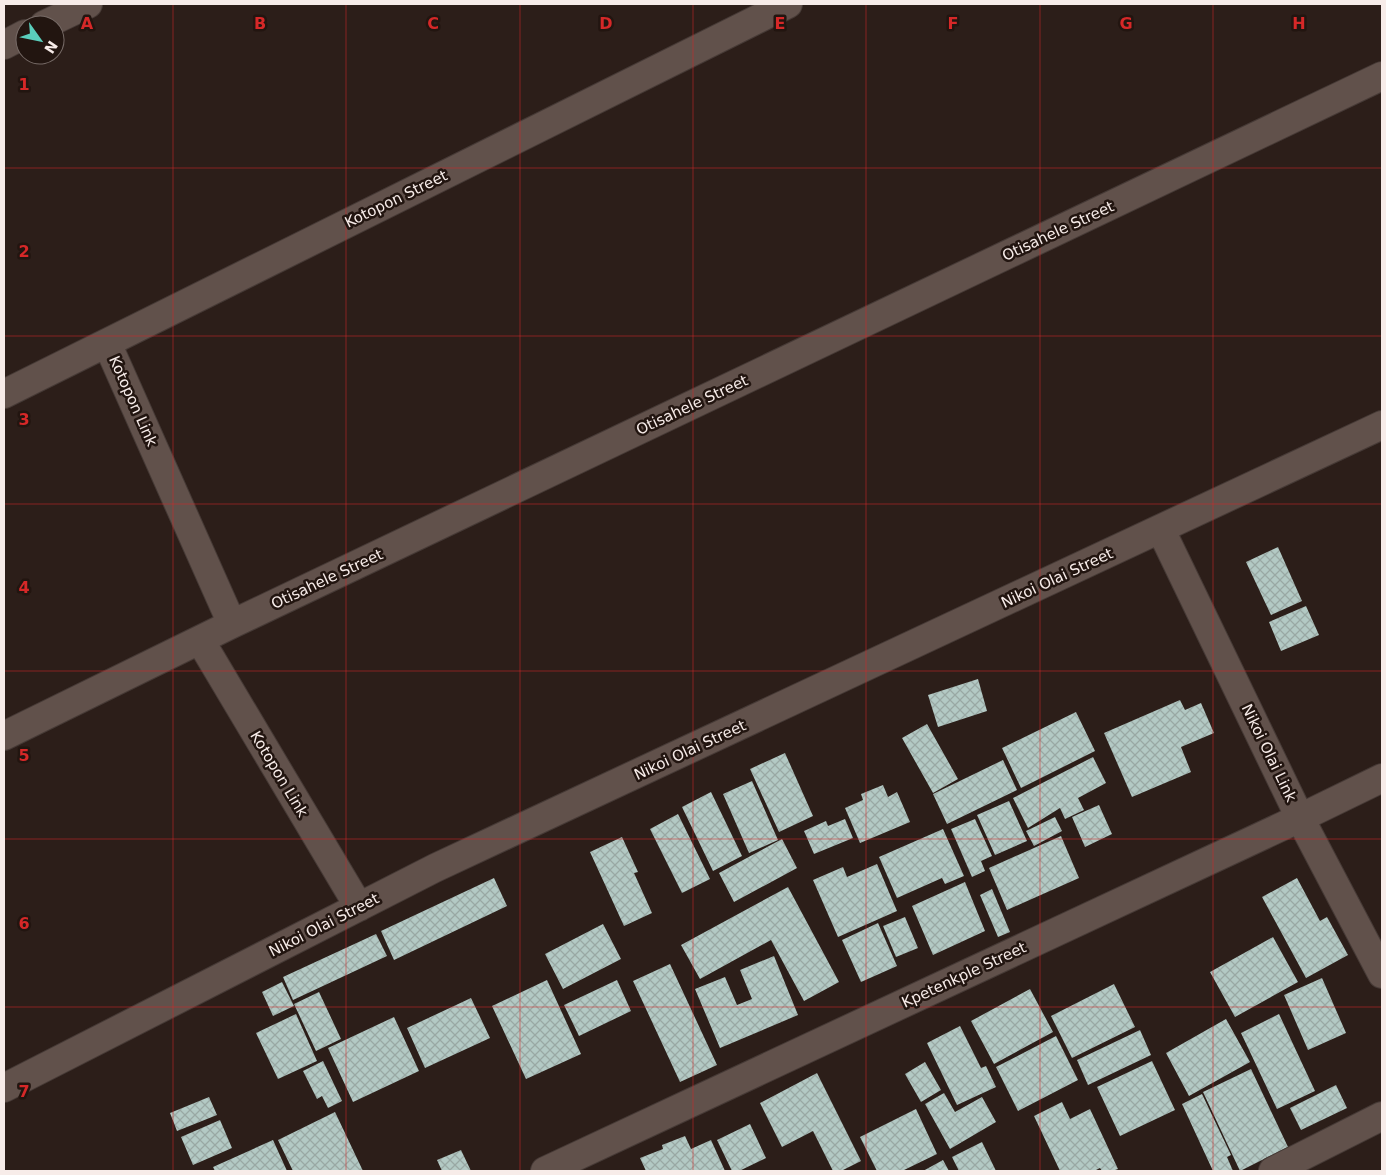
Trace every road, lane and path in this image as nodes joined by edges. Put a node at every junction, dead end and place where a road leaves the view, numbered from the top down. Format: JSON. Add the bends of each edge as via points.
{"nodes":[{"id":1,"x":88,"y":4,"type":"edge"},
{"id":2,"x":788,"y":4,"type":"edge"},
{"id":3,"x":65,"y":15,"type":"edge"},
{"id":4,"x":1382,"y":76,"type":"edge"},
{"id":5,"x":107,"y":343,"type":"junction"},
{"id":6,"x":4,"y":394,"type":"edge"},
{"id":7,"x":1382,"y":425,"type":"edge"},
{"id":8,"x":1161,"y":530,"type":"junction"},
{"id":9,"x":232,"y":624,"type":"junction"},
{"id":10,"x":200,"y":640,"type":"junction"},
{"id":11,"x":4,"y":736,"type":"edge"},
{"id":12,"x":1382,"y":778,"type":"edge"},
{"id":13,"x":1300,"y":818,"type":"junction"},
{"id":14,"x":359,"y":907,"type":"junction"},
{"id":15,"x":1382,"y":974,"type":"edge"},
{"id":16,"x":4,"y":1088,"type":"edge"},
{"id":17,"x":1382,"y":1116,"type":"edge"},
{"id":18,"x":545,"y":1171,"type":"edge"},
{"id":19,"x":1273,"y":1171,"type":"edge"}],
"edges":[{"from":1,"to":3,"type":"street"},
{"from":2,"to":5,"type":"street","name":"Kotopon Street"},
{"from":4,"to":9,"type":"street","name":"Otisahele Street"},
{"from":5,"to":6,"type":"street","name":"Kotopon Street"},
{"from":5,"to":9,"type":"street","name":"Kotopon Link"},
{"from":7,"to":8,"type":"street","name":"Nikoi Olai Street"},
{"from":8,"to":13,"type":"street","name":"Nikoi Olai Link"},
{"from":8,"to":14,"type":"street","name":"Nikoi Olai Street","via":[[444,864]]},
{"from":9,"to":10,"type":"street","name":"Otisahele Street"},
{"from":10,"to":11,"type":"street","name":"Otisahele Street"},
{"from":10,"to":14,"type":"street","name":"Kotopon Link"},
{"from":12,"to":13,"type":"street","name":"Kpetenkple Street"},
{"from":13,"to":15,"type":"street","name":"Nikoi Olai Link"},
{"from":13,"to":18,"type":"street","name":"Kpetenkple Street"},
{"from":14,"to":16,"type":"street","name":"Nikoi Olai Street"},
{"from":17,"to":19,"type":"street"}]}
